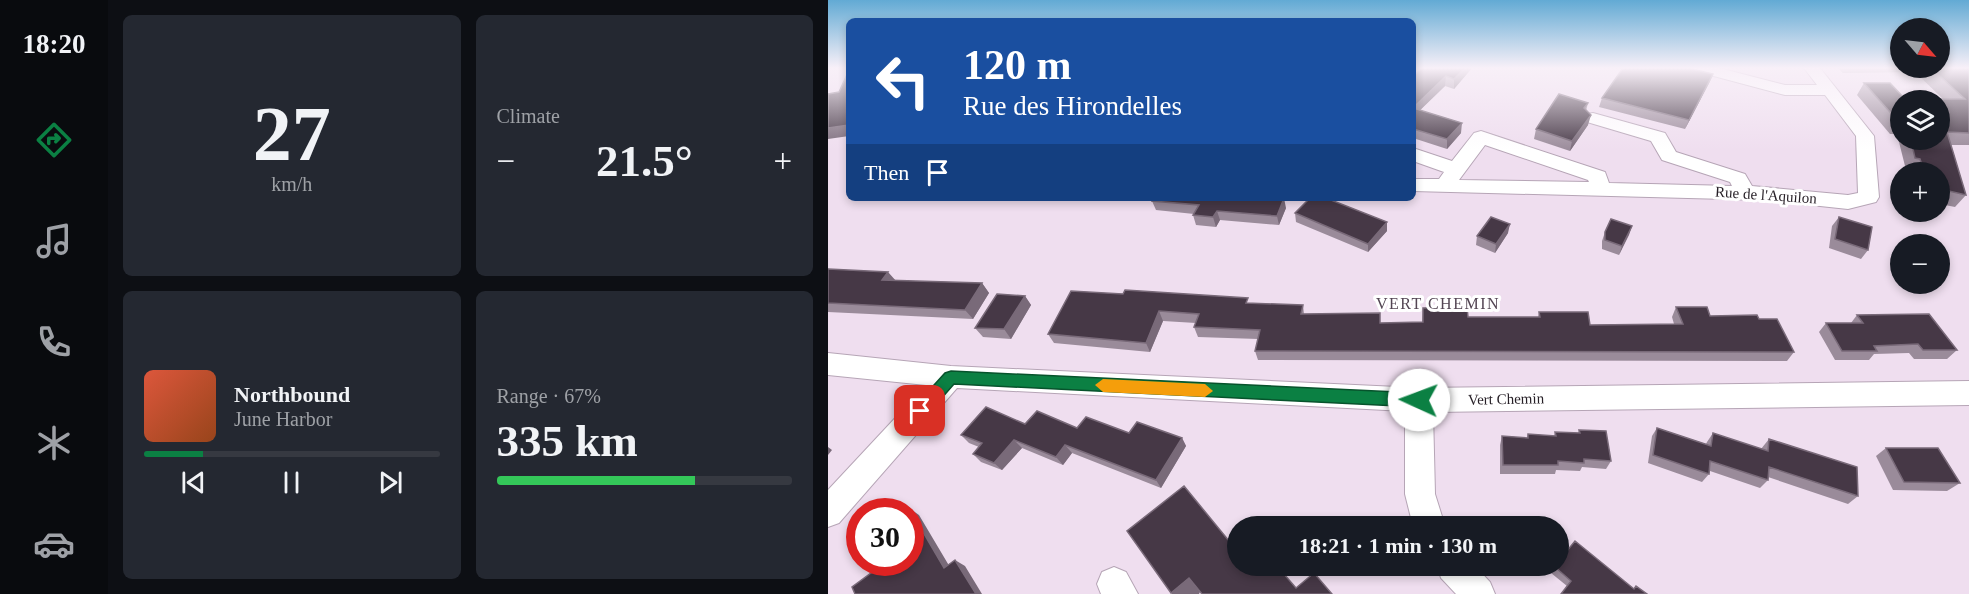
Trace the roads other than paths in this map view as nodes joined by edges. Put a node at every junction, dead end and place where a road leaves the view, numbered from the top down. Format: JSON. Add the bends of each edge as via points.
{"nodes":[{"id":1,"x":1834,"y":96,"type":"edge"},
{"id":2,"x":1593,"y":118,"type":"dead end"},
{"id":3,"x":1416,"y":155,"type":"edge"},
{"id":4,"x":1457,"y":170,"type":"junction"},
{"id":5,"x":1416,"y":185,"type":"edge"},
{"id":6,"x":1444,"y":186,"type":"junction"},
{"id":7,"x":1600,"y":189,"type":"junction"},
{"id":8,"x":1746,"y":192,"type":"junction"},
{"id":9,"x":828,"y":364,"type":"edge"},
{"id":10,"x":951,"y":377,"type":"junction"},
{"id":11,"x":1969,"y":393,"type":"edge"},
{"id":12,"x":1419,"y":400,"type":"junction"},
{"id":13,"x":828,"y":512,"type":"edge"},
{"id":14,"x":1426,"y":516,"type":"edge"},
{"id":15,"x":1462,"y":576,"type":"edge"},
{"id":16,"x":1478,"y":594,"type":"edge"}],
"edges":[{"from":1,"to":8,"type":"street","name":"Rue de l'Aquilon","via":[[1865,136],[1869,197],[1848,202]]},
{"from":2,"to":8,"type":"street","via":[[1658,136],[1669,156],[1738,177]]},
{"from":3,"to":4,"type":"street"},
{"from":4,"to":6,"type":"street"},
{"from":4,"to":7,"type":"street","via":[[1481,137],[1598,176]]},
{"from":5,"to":6,"type":"street","name":"Rue de l'Aquilon"},
{"from":6,"to":7,"type":"street","name":"Rue de l'Aquilon"},
{"from":7,"to":8,"type":"street","name":"Rue de l'Aquilon"},
{"from":9,"to":10,"type":"street","name":"Vert Chemin"},
{"from":10,"to":12,"type":"street","name":"Vert Chemin"},
{"from":10,"to":13,"type":"street"},
{"from":11,"to":12,"type":"street","name":"Vert Chemin"},
{"from":12,"to":14,"type":"street","via":[[1420,494]]},
{"from":15,"to":16,"type":"street"}]}
